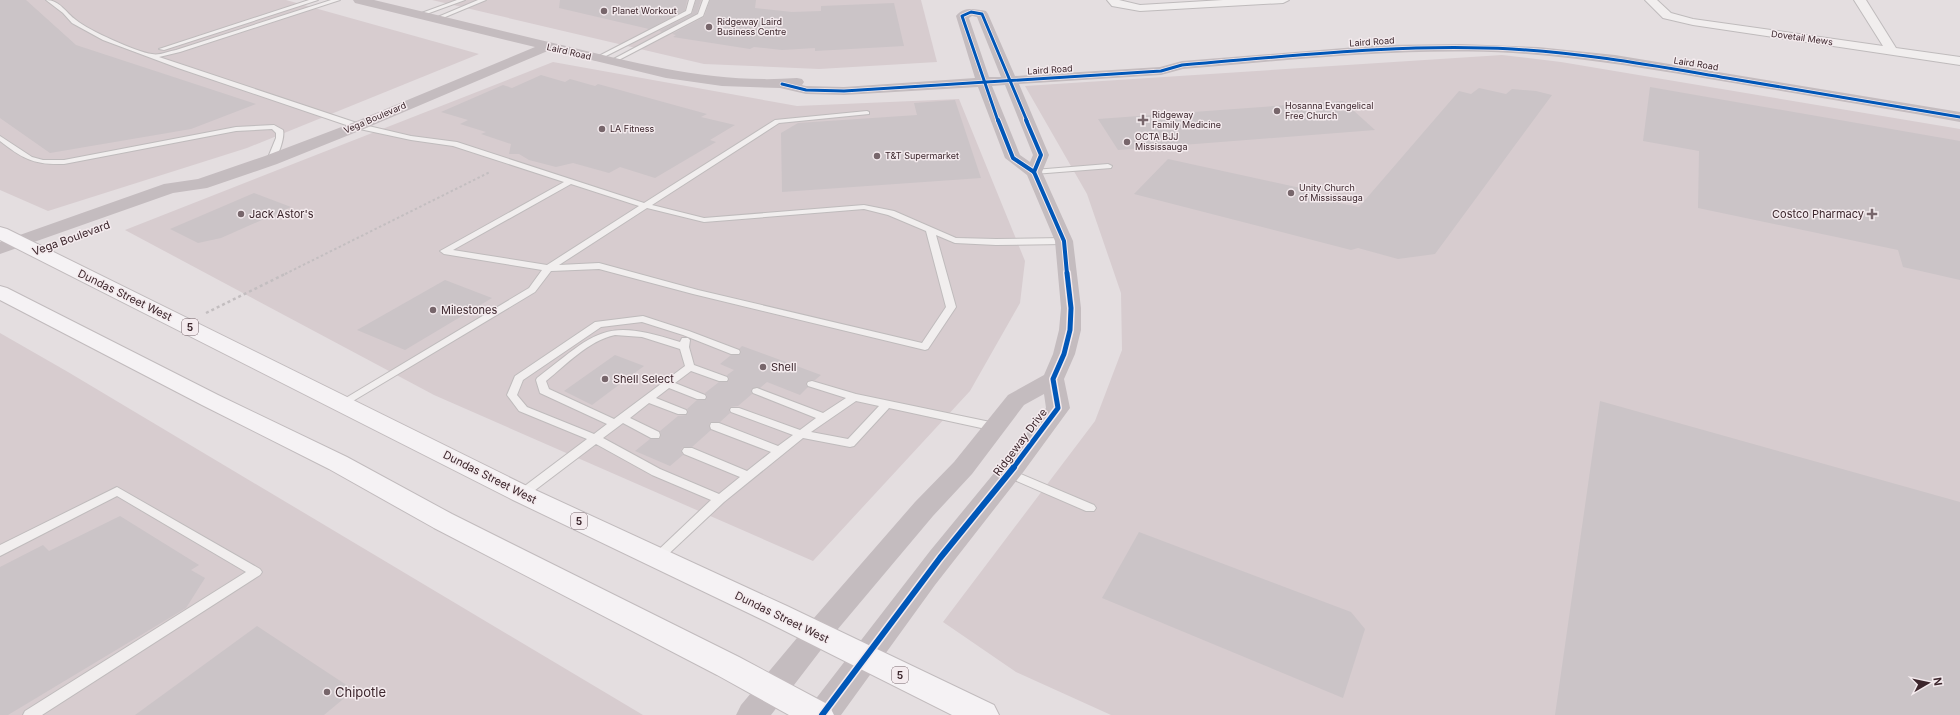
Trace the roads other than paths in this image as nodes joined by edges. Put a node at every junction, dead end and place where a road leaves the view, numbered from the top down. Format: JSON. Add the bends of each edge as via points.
{"nodes":[{"id":1,"x":49,"y":0,"type":"edge"},
{"id":2,"x":315,"y":0,"type":"edge"},
{"id":3,"x":337,"y":0,"type":"edge"},
{"id":4,"x":359,"y":0,"type":"edge"},
{"id":5,"x":462,"y":0,"type":"edge"},
{"id":6,"x":484,"y":0,"type":"edge"},
{"id":7,"x":692,"y":0,"type":"edge"},
{"id":8,"x":706,"y":0,"type":"edge"},
{"id":9,"x":1113,"y":0,"type":"edge"},
{"id":10,"x":1283,"y":0,"type":"edge"},
{"id":11,"x":1651,"y":0,"type":"edge"},
{"id":12,"x":1860,"y":0,"type":"edge"},
{"id":13,"x":968,"y":6,"type":"edge"},
{"id":14,"x":419,"y":15,"type":"junction"},
{"id":15,"x":436,"y":19,"type":"junction"},
{"id":16,"x":546,"y":47,"type":"junction"},
{"id":17,"x":1892,"y":51,"type":"junction"},
{"id":18,"x":152,"y":57,"type":"junction"},
{"id":19,"x":596,"y":59,"type":"junction"},
{"id":20,"x":1960,"y":61,"type":"edge"},
{"id":21,"x":611,"y":62,"type":"junction"},
{"id":22,"x":1008,"y":76,"type":"junction"},
{"id":23,"x":982,"y":78,"type":"junction"},
{"id":24,"x":867,"y":113,"type":"dead end"},
{"id":25,"x":1960,"y":117,"type":"edge"},
{"id":26,"x":358,"y":126,"type":"junction"},
{"id":27,"x":0,"y":138,"type":"edge"},
{"id":28,"x":271,"y":160,"type":"junction"},
{"id":29,"x":1108,"y":166,"type":"dead end"},
{"id":30,"x":1034,"y":172,"type":"junction"},
{"id":31,"x":569,"y":182,"type":"junction"},
{"id":32,"x":201,"y":184,"type":"junction"},
{"id":33,"x":647,"y":206,"type":"junction"},
{"id":34,"x":930,"y":230,"type":"junction"},
{"id":35,"x":0,"y":233,"type":"edge"},
{"id":36,"x":18,"y":241,"type":"junction"},
{"id":37,"x":1064,"y":241,"type":"junction"},
{"id":38,"x":37,"y":250,"type":"junction"},
{"id":39,"x":2,"y":257,"type":"edge"},
{"id":40,"x":548,"y":268,"type":"junction"},
{"id":41,"x":0,"y":292,"type":"edge"},
{"id":42,"x":686,"y":333,"type":"junction"},
{"id":43,"x":684,"y":347,"type":"junction"},
{"id":44,"x":735,"y":352,"type":"dead end"},
{"id":45,"x":690,"y":367,"type":"junction"},
{"id":46,"x":723,"y":379,"type":"dead end"},
{"id":47,"x":1053,"y":379,"type":"junction"},
{"id":48,"x":668,"y":384,"type":"junction"},
{"id":49,"x":812,"y":384,"type":"dead end"},
{"id":50,"x":757,"y":391,"type":"dead end"},
{"id":51,"x":701,"y":397,"type":"dead end"},
{"id":52,"x":854,"y":397,"type":"junction"},
{"id":53,"x":649,"y":399,"type":"junction"},
{"id":54,"x":343,"y":404,"type":"junction"},
{"id":55,"x":887,"y":404,"type":"junction"},
{"id":56,"x":735,"y":410,"type":"dead end"},
{"id":57,"x":682,"y":412,"type":"dead end"},
{"id":58,"x":825,"y":418,"type":"junction"},
{"id":59,"x":619,"y":422,"type":"junction"},
{"id":60,"x":715,"y":426,"type":"dead end"},
{"id":61,"x":995,"y":426,"type":"junction"},
{"id":62,"x":801,"y":434,"type":"junction"},
{"id":63,"x":655,"y":435,"type":"dead end"},
{"id":64,"x":596,"y":439,"type":"junction"},
{"id":65,"x":688,"y":451,"type":"dead end"},
{"id":66,"x":780,"y":451,"type":"junction"},
{"id":67,"x":1009,"y":473,"type":"junction"},
{"id":68,"x":748,"y":476,"type":"junction"},
{"id":69,"x":522,"y":494,"type":"junction"},
{"id":70,"x":720,"y":499,"type":"junction"},
{"id":71,"x":1090,"y":508,"type":"dead end"},
{"id":72,"x":0,"y":551,"type":"edge"},
{"id":73,"x":657,"y":558,"type":"junction"},
{"id":74,"x":817,"y":634,"type":"junction"},
{"id":75,"x":867,"y":659,"type":"junction"},
{"id":76,"x":772,"y":690,"type":"junction"},
{"id":77,"x":30,"y":715,"type":"edge"},
{"id":78,"x":752,"y":715,"type":"edge"},
{"id":79,"x":818,"y":715,"type":"edge"},
{"id":80,"x":822,"y":715,"type":"edge"},
{"id":81,"x":983,"y":715,"type":"edge"}],
"edges":[{"from":1,"to":18,"type":"lane","via":[[79,25],[105,39]]},
{"from":2,"to":18,"type":"lane","via":[[164,48]]},
{"from":3,"to":18,"type":"lane"},
{"from":4,"to":14,"type":"street","name":"Laird Road"},
{"from":5,"to":14,"type":"lane"},
{"from":6,"to":15,"type":"lane"},
{"from":7,"to":19,"type":"lane","via":[[689,12]]},
{"from":8,"to":21,"type":"lane","via":[[701,16]]},
{"from":9,"to":10,"type":"street","via":[[1116,4],[1140,8]]},
{"from":11,"to":17,"type":"street","name":"Dovetail Mews","via":[[1667,16],[1693,22]]},
{"from":12,"to":17,"type":"street"},
{"from":13,"to":22,"type":"street","via":[[982,14]]},
{"from":13,"to":23,"type":"street","via":[[962,16]]},
{"from":14,"to":15,"type":"street","name":"Laird Road"},
{"from":15,"to":16,"type":"street","name":"Laird Road"},
{"from":16,"to":19,"type":"street","name":"Laird Road"},
{"from":16,"to":26,"type":"street","name":"Vega Boulevard"},
{"from":17,"to":20,"type":"street","name":"Dovetail Mews"},
{"from":18,"to":26,"type":"lane"},
{"from":19,"to":21,"type":"street","name":"Laird Road"},
{"from":21,"to":23,"type":"street","name":"Laird Road","via":[[688,77],[782,84],[806,90],[844,91]]},
{"from":22,"to":23,"type":"street","name":"Laird Road"},
{"from":22,"to":25,"type":"street","name":"Laird Road","via":[[1161,71],[1182,65],[1407,48],[1515,49],[1615,59]]},
{"from":22,"to":30,"type":"street","via":[[1041,155]]},
{"from":23,"to":30,"type":"street","via":[[1013,158]]},
{"from":24,"to":33,"type":"lane","via":[[776,121]]},
{"from":26,"to":28,"type":"street","name":"Vega Boulevard"},
{"from":26,"to":31,"type":"lane","via":[[411,138],[454,144]]},
{"from":27,"to":28,"type":"lane","via":[[30,160],[46,163],[64,162],[236,129],[274,127],[280,132],[280,138]]},
{"from":28,"to":32,"type":"street","name":"Vega Boulevard"},
{"from":29,"to":30,"type":"lane"},
{"from":30,"to":37,"type":"street"},
{"from":31,"to":33,"type":"lane"},
{"from":31,"to":40,"type":"lane","via":[[444,251]]},
{"from":32,"to":36,"type":"street","name":"Vega Boulevard","via":[[170,188]]},
{"from":32,"to":38,"type":"street","name":"Vega Boulevard","via":[[184,197]]},
{"from":33,"to":34,"type":"lane","via":[[704,220],[864,207],[891,213]]},
{"from":33,"to":40,"type":"lane"},
{"from":34,"to":37,"type":"lane","via":[[954,240]]},
{"from":34,"to":40,"type":"lane","via":[[951,307],[925,347],[599,266]]},
{"from":35,"to":36,"type":"main road","name":"Dundas Street West","number":"5"},
{"from":36,"to":38,"type":"main road","name":"Dundas Street West","number":"5"},
{"from":36,"to":39,"type":"street","name":"Vega Boulevard"},
{"from":37,"to":47,"type":"street","via":[[1071,308],[1070,330],[1064,354]]},
{"from":38,"to":39,"type":"street","name":"Vega Boulevard"},
{"from":38,"to":54,"type":"main road","name":"Dundas Street West","number":"5"},
{"from":40,"to":54,"type":"lane","via":[[532,290]]},
{"from":41,"to":76,"type":"main road","via":[[338,463],[443,521]]},
{"from":42,"to":43,"type":"lane"},
{"from":42,"to":44,"type":"lane"},
{"from":42,"to":64,"type":"lane","via":[[643,319],[598,324],[519,378],[512,395],[523,409]]},
{"from":43,"to":45,"type":"lane"},
{"from":43,"to":59,"type":"lane","via":[[642,334],[615,332],[596,338],[541,380],[544,391]]},
{"from":45,"to":46,"type":"lane"},
{"from":45,"to":48,"type":"lane"},
{"from":47,"to":61,"type":"street","name":"Ridgeway Drive","via":[[1016,400]]},
{"from":47,"to":67,"type":"street","name":"Ridgeway Drive","via":[[1058,408],[1032,446]]},
{"from":48,"to":51,"type":"lane"},
{"from":48,"to":53,"type":"lane"},
{"from":49,"to":52,"type":"lane"},
{"from":50,"to":58,"type":"lane"},
{"from":52,"to":55,"type":"lane"},
{"from":52,"to":58,"type":"lane"},
{"from":53,"to":57,"type":"lane"},
{"from":53,"to":59,"type":"lane"},
{"from":54,"to":69,"type":"main road","name":"Dundas Street West","number":"5"},
{"from":55,"to":61,"type":"lane"},
{"from":55,"to":62,"type":"lane","via":[[850,443]]},
{"from":56,"to":62,"type":"lane"},
{"from":58,"to":62,"type":"lane"},
{"from":59,"to":63,"type":"lane"},
{"from":59,"to":64,"type":"lane"},
{"from":60,"to":66,"type":"lane"},
{"from":61,"to":74,"type":"street","name":"Ridgeway Drive","via":[[963,468],[924,509]]},
{"from":62,"to":66,"type":"lane"},
{"from":64,"to":69,"type":"lane"},
{"from":64,"to":70,"type":"lane","via":[[656,472]]},
{"from":65,"to":68,"type":"lane"},
{"from":66,"to":68,"type":"lane"},
{"from":67,"to":71,"type":"lane"},
{"from":67,"to":75,"type":"street","name":"Ridgeway Drive","via":[[939,559]]},
{"from":68,"to":70,"type":"lane"},
{"from":69,"to":73,"type":"main road","name":"Dundas Street West","number":"5"},
{"from":70,"to":73,"type":"lane"},
{"from":72,"to":77,"type":"lane","via":[[117,491],[256,572]]},
{"from":73,"to":74,"type":"main road","name":"Dundas Street West","number":"5"},
{"from":74,"to":75,"type":"main road","name":"Dundas Street West","number":"5"},
{"from":74,"to":76,"type":"street","name":"Ridgeway Drive"},
{"from":75,"to":80,"type":"street","name":"Ridgeway Drive"},
{"from":75,"to":81,"type":"main road","name":"Dundas Street West","number":"5"},
{"from":76,"to":78,"type":"street","name":"Ridgeway Drive"},
{"from":76,"to":79,"type":"main road"}]}
